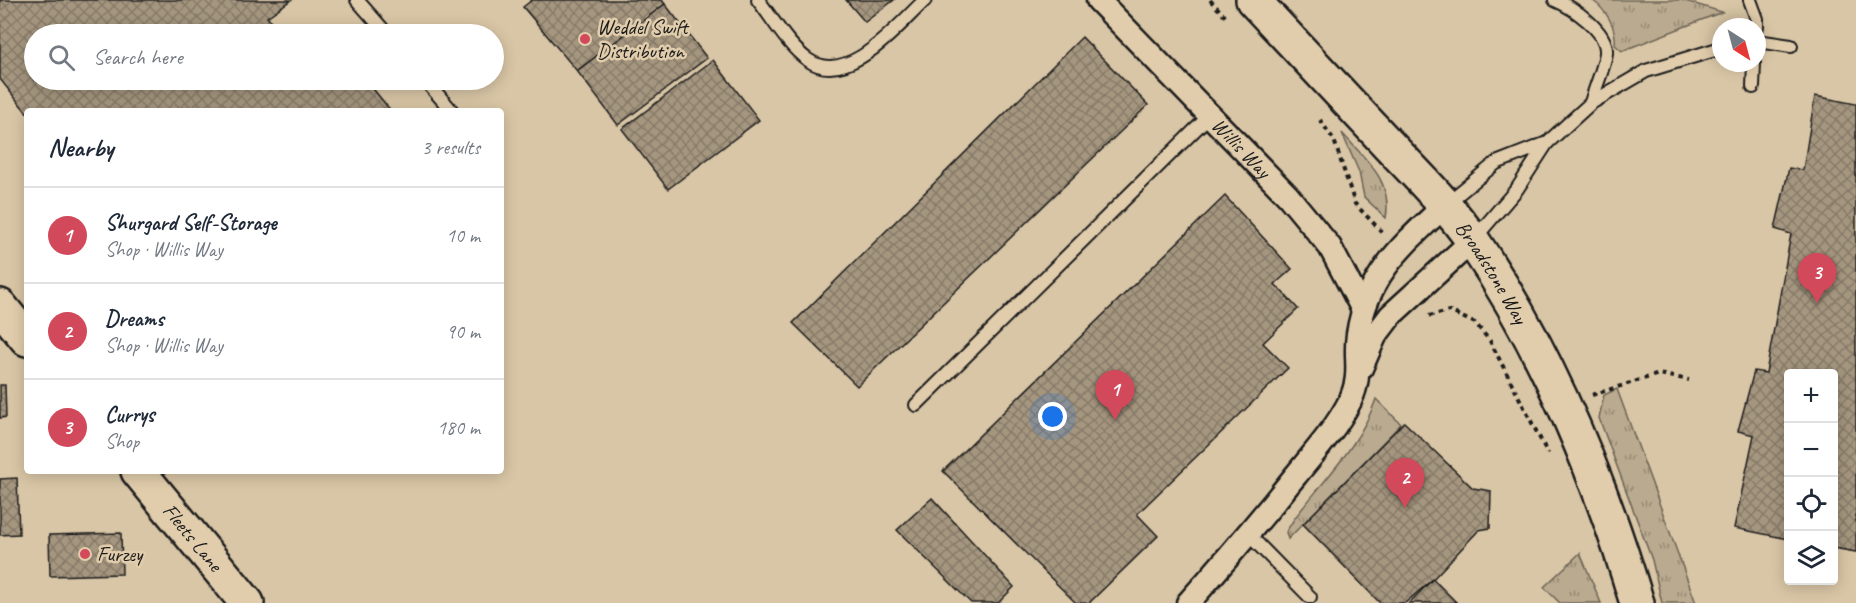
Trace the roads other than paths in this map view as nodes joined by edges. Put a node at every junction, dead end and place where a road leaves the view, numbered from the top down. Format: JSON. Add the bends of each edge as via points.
{"nodes":[{"id":1,"x":357,"y":0,"type":"edge"},
{"id":2,"x":758,"y":0,"type":"edge"},
{"id":3,"x":925,"y":0,"type":"edge"},
{"id":4,"x":1098,"y":0,"type":"edge"},
{"id":5,"x":1555,"y":0,"type":"edge"},
{"id":6,"x":1750,"y":0,"type":"edge"},
{"id":7,"x":1243,"y":12,"type":"edge"},
{"id":8,"x":1757,"y":18,"type":"edge"},
{"id":9,"x":378,"y":24,"type":"edge"},
{"id":10,"x":1766,"y":42,"type":"edge"},
{"id":11,"x":1791,"y":46,"type":"dead end"},
{"id":12,"x":1712,"y":51,"type":"edge"},
{"id":13,"x":1754,"y":72,"type":"edge"},
{"id":14,"x":1753,"y":87,"type":"dead end"},
{"id":15,"x":434,"y":90,"type":"edge"},
{"id":16,"x":1591,"y":103,"type":"junction"},
{"id":17,"x":449,"y":108,"type":"edge"},
{"id":18,"x":1210,"y":115,"type":"junction"},
{"id":19,"x":1547,"y":143,"type":"junction"},
{"id":20,"x":1444,"y":206,"type":"junction"},
{"id":21,"x":1472,"y":241,"type":"junction"},
{"id":22,"x":0,"y":306,"type":"edge"},
{"id":23,"x":1363,"y":310,"type":"junction"},
{"id":24,"x":24,"y":335,"type":"edge"},
{"id":25,"x":1359,"y":372,"type":"junction"},
{"id":26,"x":916,"y":405,"type":"dead end"},
{"id":27,"x":140,"y":474,"type":"edge"},
{"id":28,"x":1249,"y":534,"type":"junction"},
{"id":29,"x":1310,"y":597,"type":"dead end"},
{"id":30,"x":248,"y":603,"type":"edge"},
{"id":31,"x":1188,"y":603,"type":"edge"},
{"id":32,"x":1637,"y":603,"type":"edge"}],
"edges":[{"from":1,"to":9,"type":"lane"},
{"from":2,"to":3,"type":"lane","via":[[809,61],[840,68],[873,48]]},
{"from":4,"to":18,"type":"street","name":"Willis Way"},
{"from":5,"to":16,"type":"lane","via":[[1565,4],[1601,36],[1606,51]]},
{"from":6,"to":8,"type":"lane"},
{"from":7,"to":20,"type":"main road","name":"Broadstone Way"},
{"from":10,"to":11,"type":"lane"},
{"from":12,"to":16,"type":"lane","via":[[1646,71]]},
{"from":13,"to":14,"type":"lane"},
{"from":15,"to":17,"type":"lane"},
{"from":16,"to":19,"type":"lane"},
{"from":18,"to":23,"type":"street","name":"Willis Way","via":[[1288,196],[1330,247]]},
{"from":18,"to":26,"type":"lane"},
{"from":19,"to":20,"type":"lane","via":[[1496,163]]},
{"from":19,"to":21,"type":"lane","via":[[1517,189]]},
{"from":20,"to":21,"type":"main road","name":"Broadstone Way"},
{"from":20,"to":23,"type":"street","via":[[1398,249],[1368,294]]},
{"from":21,"to":25,"type":"street","via":[[1391,315],[1375,336]]},
{"from":21,"to":32,"type":"main road","name":"Broadstone Way","via":[[1520,321],[1563,405],[1613,523]]},
{"from":22,"to":24,"type":"main road"},
{"from":23,"to":25,"type":"street","via":[[1358,337]]},
{"from":25,"to":28,"type":"street","via":[[1350,401],[1332,428]]},
{"from":27,"to":30,"type":"main road","name":"Fleets Lane"},
{"from":28,"to":29,"type":"lane"},
{"from":28,"to":31,"type":"street"}]}
